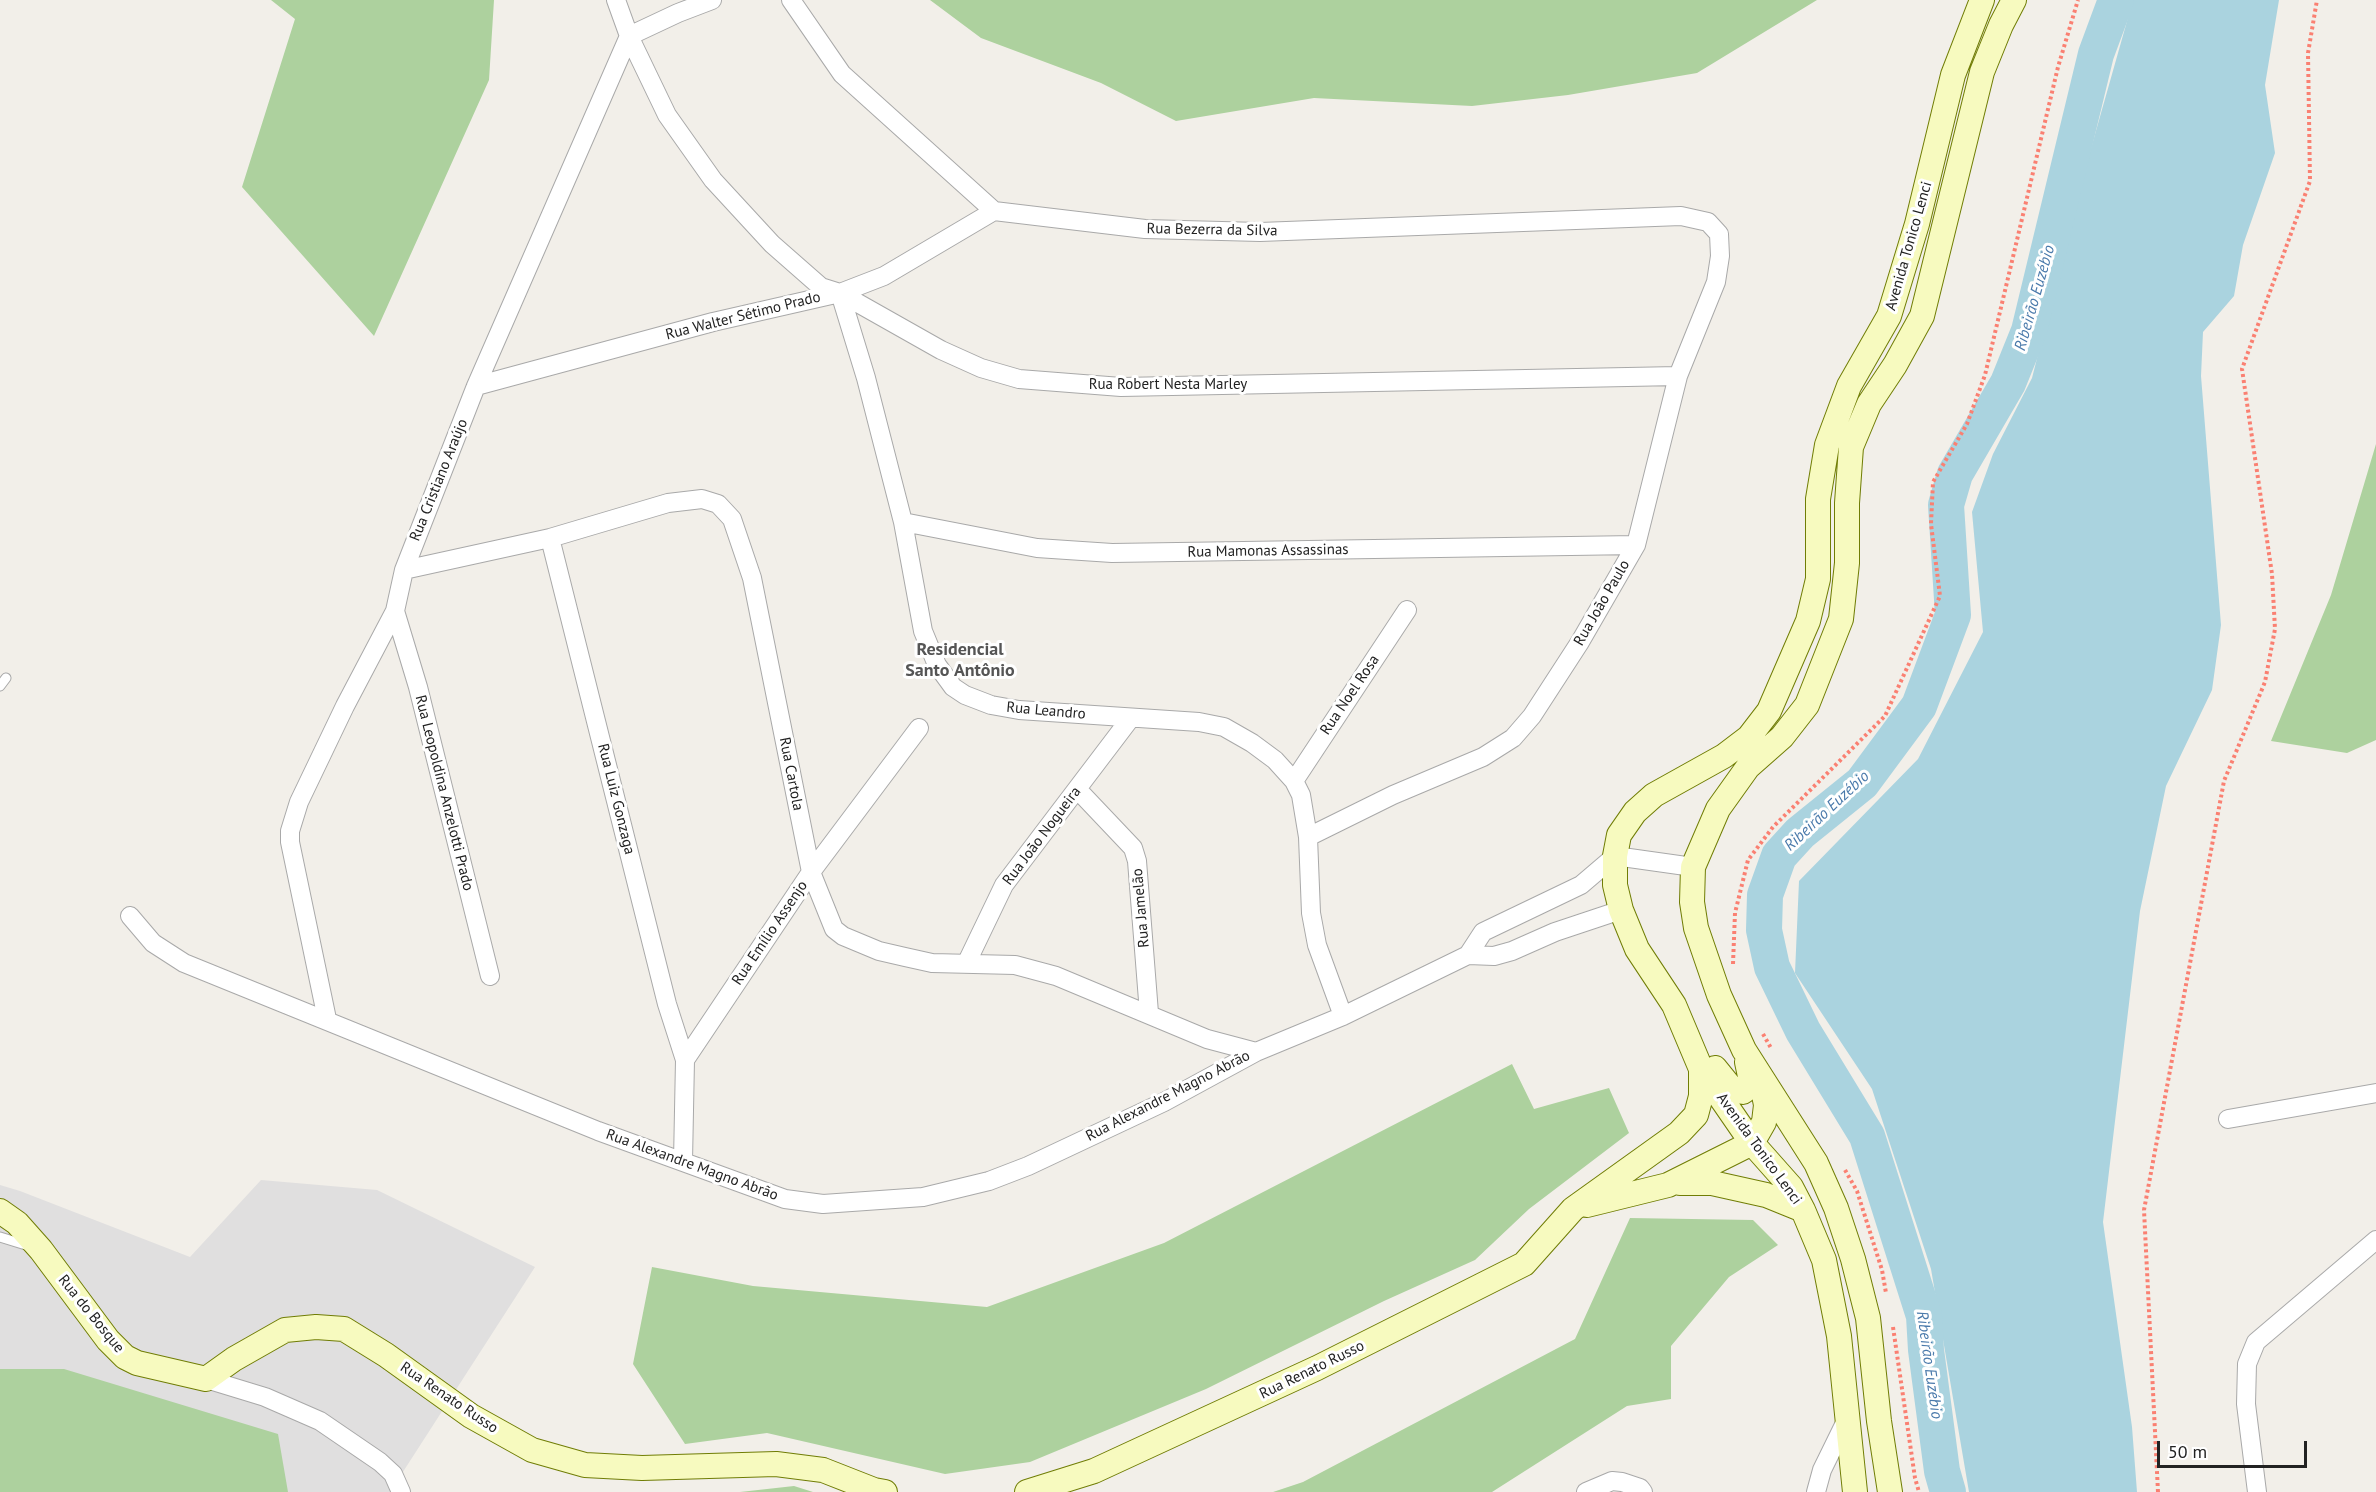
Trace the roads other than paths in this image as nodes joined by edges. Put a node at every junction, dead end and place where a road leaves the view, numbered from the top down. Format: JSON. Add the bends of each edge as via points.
{"nodes":[{"id":1,"x":616,"y":0,"type":"edge"},
{"id":2,"x":712,"y":0,"type":"edge"},
{"id":3,"x":791,"y":0,"type":"edge"},
{"id":4,"x":1982,"y":0,"type":"edge"},
{"id":5,"x":2014,"y":0,"type":"edge"},
{"id":6,"x":629,"y":36,"type":"junction"},
{"id":7,"x":994,"y":211,"type":"junction"},
{"id":8,"x":1719,"y":234,"type":"joint"},
{"id":9,"x":840,"y":293,"type":"junction"},
{"id":10,"x":1678,"y":376,"type":"junction"},
{"id":11,"x":476,"y":386,"type":"junction"},
{"id":12,"x":903,"y":522,"type":"junction"},
{"id":13,"x":550,"y":538,"type":"junction"},
{"id":14,"x":1636,"y":545,"type":"junction"},
{"id":15,"x":404,"y":570,"type":"junction"},
{"id":16,"x":1407,"y":610,"type":"dead end"},
{"id":17,"x":395,"y":611,"type":"junction"},
{"id":18,"x":1130,"y":719,"type":"junction"},
{"id":19,"x":919,"y":728,"type":"dead end"},
{"id":20,"x":1294,"y":781,"type":"junction"},
{"id":21,"x":1077,"y":789,"type":"junction"},
{"id":22,"x":1308,"y":837,"type":"junction"},
{"id":23,"x":1616,"y":856,"type":"junction"},
{"id":24,"x":1693,"y":867,"type":"junction"},
{"id":25,"x":811,"y":872,"type":"junction"},
{"id":26,"x":1538,"y":906,"type":"junction"},
{"id":27,"x":1621,"y":910,"type":"junction"},
{"id":28,"x":130,"y":916,"type":"dead end"},
{"id":29,"x":1555,"y":932,"type":"junction"},
{"id":30,"x":1468,"y":956,"type":"junction"},
{"id":31,"x":967,"y":962,"type":"junction"},
{"id":32,"x":490,"y":976,"type":"dead end"},
{"id":33,"x":1674,"y":1005,"type":"junction"},
{"id":34,"x":1149,"y":1013,"type":"junction"},
{"id":35,"x":1343,"y":1016,"type":"junction"},
{"id":36,"x":327,"y":1019,"type":"junction"},
{"id":37,"x":1744,"y":1050,"type":"junction"},
{"id":38,"x":1256,"y":1052,"type":"junction"},
{"id":39,"x":685,"y":1060,"type":"junction"},
{"id":40,"x":1701,"y":1070,"type":"junction"},
{"id":41,"x":1760,"y":1072,"type":"junction"},
{"id":42,"x":2376,"y":1093,"type":"edge"},
{"id":43,"x":2228,"y":1119,"type":"dead end"},
{"id":44,"x":1752,"y":1143,"type":"junction"},
{"id":45,"x":683,"y":1161,"type":"junction"},
{"id":46,"x":1668,"y":1185,"type":"junction"},
{"id":47,"x":1573,"y":1209,"type":"junction"},
{"id":48,"x":1803,"y":1210,"type":"junction"},
{"id":49,"x":0,"y":1211,"type":"edge"},
{"id":50,"x":0,"y":1237,"type":"edge"},
{"id":51,"x":2376,"y":1240,"type":"edge"},
{"id":52,"x":41,"y":1250,"type":"junction"},
{"id":53,"x":206,"y":1379,"type":"junction"},
{"id":54,"x":1847,"y":1419,"type":"junction"},
{"id":55,"x":401,"y":1492,"type":"edge"},
{"id":56,"x":885,"y":1492,"type":"edge"},
{"id":57,"x":1027,"y":1492,"type":"edge"},
{"id":58,"x":1586,"y":1492,"type":"edge"},
{"id":59,"x":1642,"y":1492,"type":"edge"},
{"id":60,"x":1816,"y":1492,"type":"edge"},
{"id":61,"x":1855,"y":1492,"type":"edge"},
{"id":62,"x":1890,"y":1492,"type":"edge"},
{"id":63,"x":2257,"y":1492,"type":"edge"}],
"edges":[{"from":1,"to":6,"type":"street","name":"Rua Robert Nesta Marley"},
{"from":2,"to":6,"type":"street"},
{"from":3,"to":7,"type":"street","via":[[842,74]]},
{"from":4,"to":23,"type":"main road","name":"Avenida Tonico Lenci","via":[[1953,75],[1917,224],[1889,316],[1849,386],[1827,445],[1818,499],[1818,579],[1808,621],[1769,711],[1749,737],[1724,756],[1654,795],[1619,834]]},
{"from":5,"to":24,"type":"main road","name":"Avenida Tonico Lenci","via":[[1982,72],[1922,316],[1869,404],[1851,447],[1841,619],[1807,705],[1782,737],[1748,767],[1718,809]]},
{"from":6,"to":9,"type":"street","name":"Rua Robert Nesta Marley","via":[[667,115],[713,180],[772,244],[821,287]]},
{"from":6,"to":11,"type":"street","name":"Rua Cristiano Araújo"},
{"from":7,"to":8,"type":"street","name":"Rua Bezerra da Silva","via":[[1145,229],[1260,232],[1681,216],[1708,222]]},
{"from":7,"to":9,"type":"street","name":"Rua Walter Sétimo Prado","via":[[884,276]]},
{"from":8,"to":10,"type":"street","name":"Rua João Paulo","via":[[1716,282]]},
{"from":9,"to":10,"type":"street","name":"Rua Robert Nesta Marley","via":[[941,350],[1019,379],[1121,387]]},
{"from":9,"to":11,"type":"street","name":"Rua Walter Sétimo Prado","via":[[713,322]]},
{"from":9,"to":12,"type":"street","name":"Rua Leandro"},
{"from":10,"to":14,"type":"street","name":"Rua João Paulo"},
{"from":11,"to":15,"type":"street","name":"Rua Cristiano Araújo"},
{"from":12,"to":14,"type":"street","name":"Rua Mamonas Assassinas","via":[[1037,548],[1113,554]]},
{"from":12,"to":18,"type":"street","name":"Rua Leandro","via":[[923,631],[937,665],[953,687],[991,705]]},
{"from":13,"to":15,"type":"street","name":"Rua Cartola"},
{"from":13,"to":25,"type":"street","name":"Rua Cartola","via":[[683,500],[702,499],[718,504],[732,519],[752,578]]},
{"from":13,"to":39,"type":"street","name":"Rua Luiz Gonzaga"},
{"from":14,"to":22,"type":"street","name":"Rua João Paulo","via":[[1533,716],[1513,738],[1483,757]]},
{"from":15,"to":17,"type":"street","name":"Rua Cristiano Araújo"},
{"from":16,"to":20,"type":"street","name":"Rua Noel Rosa"},
{"from":17,"to":32,"type":"street","name":"Rua Leopoldina Anzelotti Prado","via":[[418,687]]},
{"from":17,"to":36,"type":"street","name":"Rua Cristiano Araújo","via":[[299,802],[290,831]]},
{"from":18,"to":20,"type":"street","name":"Rua Leandro","via":[[1224,727],[1275,760]]},
{"from":18,"to":21,"type":"street","name":"Rua João Nogueira"},
{"from":19,"to":25,"type":"street","name":"Rua Emílio Assenjo"},
{"from":20,"to":22,"type":"street","name":"Rua Leandro","via":[[1301,795]]},
{"from":21,"to":31,"type":"street","name":"Rua João Nogueira","via":[[1004,885]]},
{"from":21,"to":34,"type":"street","name":"Rua Jamelão","via":[[1133,848]]},
{"from":22,"to":35,"type":"street","name":"Rua Leandro","via":[[1311,913],[1317,945]]},
{"from":23,"to":24,"type":"street"},
{"from":23,"to":26,"type":"street","via":[[1581,885]]},
{"from":23,"to":27,"type":"main road","name":"Avenida Tonico Lenci","via":[[1615,885]]},
{"from":24,"to":37,"type":"main road","name":"Avenida Tonico Lenci","via":[[1696,928],[1719,995]]},
{"from":25,"to":31,"type":"street","name":"Rua Cartola","via":[[834,929],[843,936],[879,951],[932,963]]},
{"from":25,"to":39,"type":"street","name":"Rua Emílio Assenjo"},
{"from":26,"to":29,"type":"street"},
{"from":26,"to":30,"type":"street","via":[[1483,932]]},
{"from":27,"to":29,"type":"street"},
{"from":27,"to":33,"type":"main road","name":"Avenida Tonico Lenci","via":[[1637,949]]},
{"from":28,"to":36,"type":"street","name":"Rua Alexandre Magno Abrão","via":[[153,943],[184,963]]},
{"from":29,"to":30,"type":"street","via":[[1503,954]]},
{"from":30,"to":35,"type":"street","name":"Rua Alexandre Magno Abrão"},
{"from":31,"to":34,"type":"street","name":"Rua Cartola","via":[[1014,964],[1056,976]]},
{"from":33,"to":37,"type":"main road","via":[[1716,1069],[1739,1092],[1750,1086]]},
{"from":33,"to":40,"type":"main road","name":"Avenida Tonico Lenci"},
{"from":34,"to":38,"type":"street","name":"Rua Cartola","via":[[1207,1039]]},
{"from":35,"to":38,"type":"street","name":"Rua Alexandre Magno Abrão"},
{"from":36,"to":45,"type":"street","name":"Rua Alexandre Magno Abrão","via":[[598,1131]]},
{"from":37,"to":41,"type":"main road","name":"Avenida Tonico Lenci"},
{"from":38,"to":45,"type":"street","name":"Rua Alexandre Magno Abrão","via":[[1164,1102],[1028,1166],[989,1181],[923,1197],[824,1204],[784,1199]]},
{"from":39,"to":45,"type":"street"},
{"from":40,"to":44,"type":"main road","name":"Avenida Tonico Lenci"},
{"from":40,"to":47,"type":"main road","name":"Rua Renato Russo","via":[[1696,1115],[1680,1133]]},
{"from":41,"to":44,"type":"main road","via":[[1766,1105],[1764,1122]]},
{"from":41,"to":62,"type":"main road","name":"Avenida Tonico Lenci","via":[[1816,1163],[1853,1259],[1868,1318]]},
{"from":42,"to":43,"type":"street"},
{"from":44,"to":46,"type":"main road"},
{"from":44,"to":48,"type":"main road","name":"Avenida Tonico Lenci","via":[[1781,1173]]},
{"from":46,"to":47,"type":"main road"},
{"from":46,"to":48,"type":"main road","via":[[1712,1183]]},
{"from":47,"to":57,"type":"main road","name":"Rua Renato Russo","via":[[1524,1264],[1317,1368],[1094,1471]]},
{"from":48,"to":54,"type":"main road","name":"Avenida Tonico Lenci","via":[[1824,1260],[1834,1303]]},
{"from":49,"to":52,"type":"main road","name":"Rua do Bosque","via":[[17,1223]]},
{"from":50,"to":52,"type":"lane"},
{"from":51,"to":63,"type":"street","via":[[2256,1342],[2247,1364],[2246,1404]]},
{"from":52,"to":53,"type":"main road","name":"Rua do Bosque","via":[[108,1340],[126,1357]]},
{"from":53,"to":55,"type":"street","via":[[265,1397],[320,1421],[380,1462],[393,1474]]},
{"from":53,"to":56,"type":"main road","name":"Rua Renato Russo","via":[[285,1330],[344,1329],[471,1416],[532,1450],[585,1465],[788,1466],[823,1470]]},
{"from":54,"to":60,"type":"street","via":[[1822,1470]]},
{"from":54,"to":61,"type":"main road","name":"Avenida Tonico Lenci"},
{"from":58,"to":59,"type":"street","via":[[1612,1481],[1640,1488]]}]}
